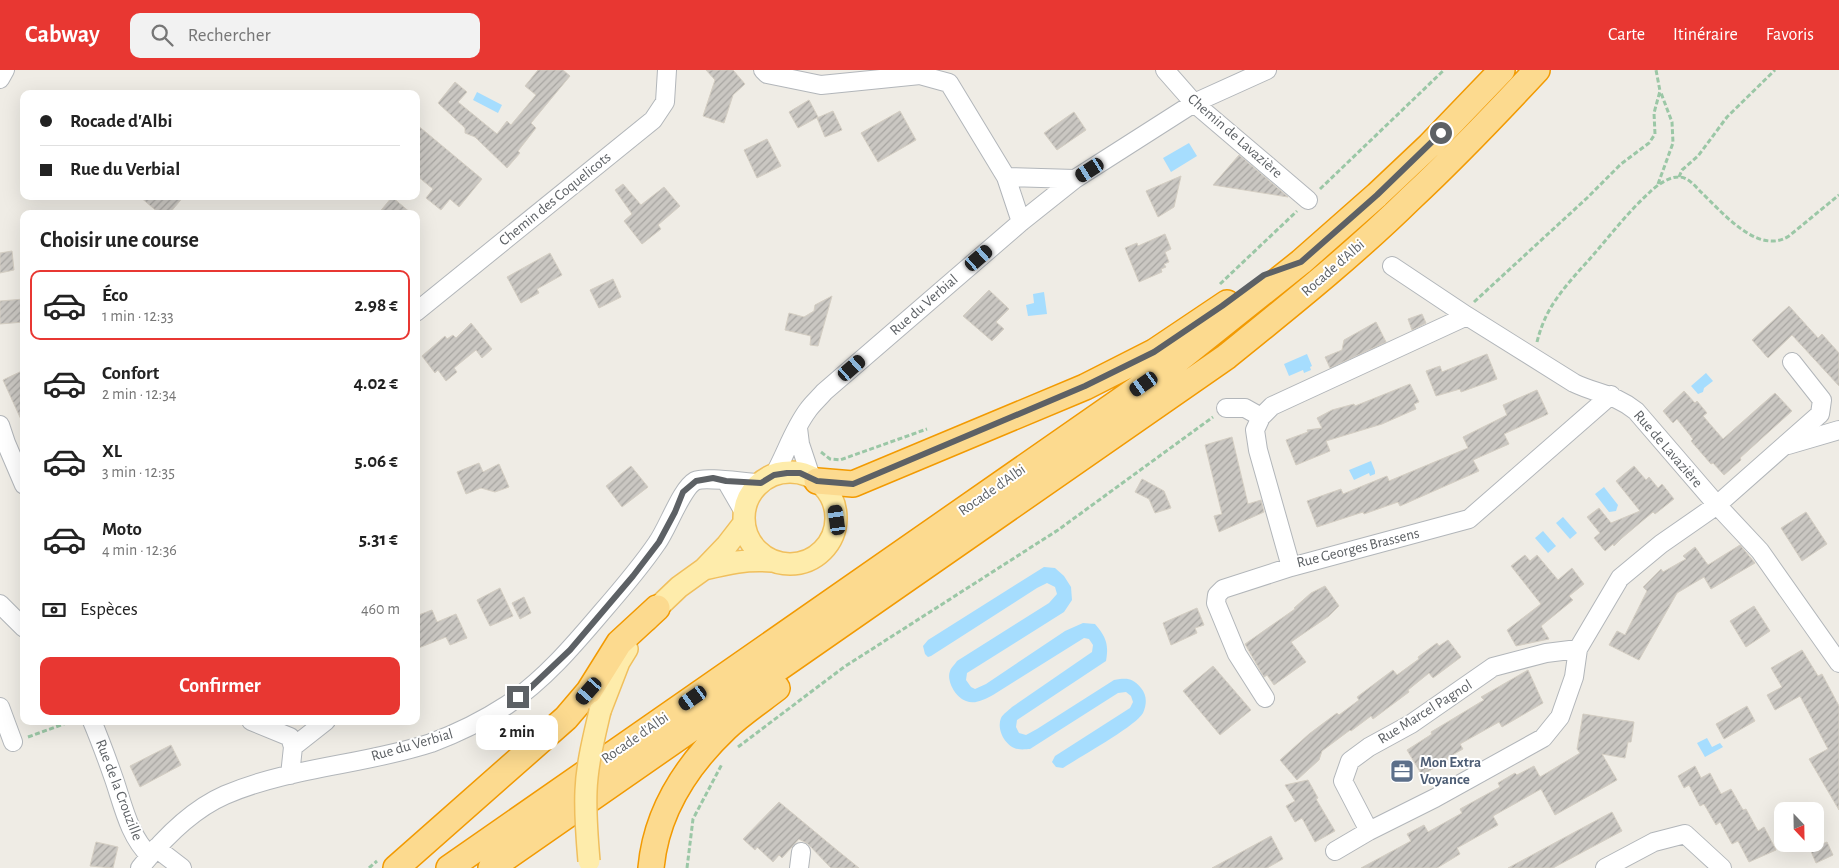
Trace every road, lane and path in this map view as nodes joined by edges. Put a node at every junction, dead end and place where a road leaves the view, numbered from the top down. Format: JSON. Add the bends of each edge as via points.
{"nodes":[{"id":1,"x":5,"y":70,"type":"edge"},
{"id":2,"x":667,"y":70,"type":"edge"},
{"id":3,"x":763,"y":70,"type":"edge"},
{"id":4,"x":1164,"y":70,"type":"edge"},
{"id":5,"x":1267,"y":70,"type":"edge"},
{"id":6,"x":1444,"y":70,"type":"edge"},
{"id":7,"x":1502,"y":70,"type":"edge"},
{"id":8,"x":1537,"y":70,"type":"edge"},
{"id":9,"x":1656,"y":70,"type":"edge"},
{"id":10,"x":1775,"y":70,"type":"edge"},
{"id":11,"x":0,"y":78,"type":"edge"},
{"id":12,"x":1660,"y":91,"type":"junction"},
{"id":13,"x":1194,"y":103,"type":"junction"},
{"id":14,"x":1006,"y":177,"type":"junction"},
{"id":15,"x":1679,"y":177,"type":"junction"},
{"id":16,"x":1075,"y":179,"type":"junction"},
{"id":17,"x":1657,"y":186,"type":"junction"},
{"id":18,"x":1839,"y":195,"type":"edge"},
{"id":19,"x":1308,"y":200,"type":"junction"},
{"id":20,"x":1021,"y":222,"type":"junction"},
{"id":21,"x":1301,"y":262,"type":"junction"},
{"id":22,"x":1392,"y":266,"type":"dead end"},
{"id":23,"x":1217,"y":286,"type":"dead end"},
{"id":24,"x":420,"y":309,"type":"edge"},
{"id":25,"x":1467,"y":316,"type":"junction"},
{"id":26,"x":1226,"y":357,"type":"junction"},
{"id":27,"x":1533,"y":357,"type":"junction"},
{"id":28,"x":1792,"y":362,"type":"dead end"},
{"id":29,"x":1611,"y":395,"type":"junction"},
{"id":30,"x":1226,"y":408,"type":"joint"},
{"id":31,"x":1260,"y":416,"type":"junction"},
{"id":32,"x":0,"y":425,"type":"edge"},
{"id":33,"x":935,"y":426,"type":"dead end"},
{"id":34,"x":798,"y":428,"type":"junction"},
{"id":35,"x":1839,"y":430,"type":"edge"},
{"id":36,"x":1783,"y":446,"type":"junction"},
{"id":37,"x":803,"y":454,"type":"junction"},
{"id":38,"x":20,"y":476,"type":"edge"},
{"id":39,"x":768,"y":479,"type":"junction"},
{"id":40,"x":814,"y":479,"type":"junction"},
{"id":41,"x":726,"y":481,"type":"junction"},
{"id":42,"x":1716,"y":505,"type":"junction"},
{"id":43,"x":744,"y":517,"type":"junction"},
{"id":44,"x":772,"y":561,"type":"junction"},
{"id":45,"x":1291,"y":567,"type":"junction"},
{"id":46,"x":704,"y":569,"type":"junction"},
{"id":47,"x":0,"y":604,"type":"edge"},
{"id":48,"x":657,"y":608,"type":"junction"},
{"id":49,"x":20,"y":624,"type":"edge"},
{"id":50,"x":1578,"y":649,"type":"junction"},
{"id":51,"x":1839,"y":663,"type":"edge"},
{"id":52,"x":1265,"y":698,"type":"dead end"},
{"id":53,"x":0,"y":707,"type":"edge"},
{"id":54,"x":61,"y":725,"type":"edge"},
{"id":55,"x":94,"y":725,"type":"edge"},
{"id":56,"x":261,"y":725,"type":"edge"},
{"id":57,"x":321,"y":725,"type":"edge"},
{"id":58,"x":13,"y":742,"type":"joint"},
{"id":59,"x":293,"y":747,"type":"junction"},
{"id":60,"x":734,"y":750,"type":"dead end"},
{"id":61,"x":726,"y":756,"type":"dead end"},
{"id":62,"x":290,"y":775,"type":"junction"},
{"id":63,"x":1369,"y":831,"type":"junction"},
{"id":64,"x":1335,"y":851,"type":"dead end"},
{"id":65,"x":149,"y":857,"type":"edge"},
{"id":66,"x":590,"y":864,"type":"edge"},
{"id":67,"x":182,"y":868,"type":"edge"},
{"id":68,"x":396,"y":868,"type":"edge"},
{"id":69,"x":449,"y":868,"type":"edge"},
{"id":70,"x":491,"y":868,"type":"edge"},
{"id":71,"x":651,"y":868,"type":"edge"},
{"id":72,"x":687,"y":868,"type":"edge"},
{"id":73,"x":1605,"y":868,"type":"edge"},
{"id":74,"x":1722,"y":868,"type":"edge"}],
"edges":[{"from":1,"to":11,"type":"street"},
{"from":2,"to":24,"type":"street","name":"Chemin des Coquelicots","via":[[665,102],[653,120]]},
{"from":3,"to":14,"type":"street","via":[[767,74],[821,85],[920,75],[949,83]]},
{"from":4,"to":13,"type":"street","name":"Chemin de Lavazière"},
{"from":5,"to":13,"type":"street","name":"Rue du Verbial"},
{"from":6,"to":19,"type":"path"},
{"from":7,"to":21,"type":"highway","name":"Rocade d'Albi","via":[[1430,145]]},
{"from":8,"to":26,"type":"highway","name":"Rocade d'Albi","via":[[1412,198],[1309,290]]},
{"from":9,"to":12,"type":"path"},
{"from":10,"to":15,"type":"path","via":[[1727,117]]},
{"from":12,"to":17,"type":"path","via":[[1672,122],[1674,143]]},
{"from":12,"to":25,"type":"path","via":[[1654,113],[1654,134],[1649,142],[1621,164],[1477,298]]},
{"from":13,"to":16,"type":"street","name":"Rue du Verbial"},
{"from":13,"to":19,"type":"street","name":"Chemin de Lavazière"},
{"from":14,"to":16,"type":"street"},
{"from":14,"to":20,"type":"street"},
{"from":15,"to":17,"type":"path"},
{"from":15,"to":18,"type":"path","via":[[1689,180],[1726,216],[1751,236],[1763,241],[1783,240]]},
{"from":16,"to":20,"type":"street","name":"Rue du Verbial"},
{"from":17,"to":27,"type":"path","via":[[1558,297],[1543,321]]},
{"from":19,"to":23,"type":"path"},
{"from":20,"to":34,"type":"street","name":"Rue du Verbial","via":[[824,392],[807,411]]},
{"from":21,"to":40,"type":"highway","via":[[1264,275],[1154,352],[1085,386],[853,484]]},
{"from":21,"to":69,"type":"highway","name":"Rocade d'Albi","via":[[1165,370]]},
{"from":22,"to":25,"type":"street","name":"Rue de Lavazière"},
{"from":25,"to":27,"type":"street","name":"Rue de Lavazière"},
{"from":25,"to":31,"type":"street","via":[[1272,406]]},
{"from":26,"to":70,"type":"highway","name":"Rocade d'Albi"},
{"from":26,"to":71,"type":"highway","via":[[1003,530],[784,683],[726,728],[693,764],[672,796],[657,833]]},
{"from":27,"to":29,"type":"street","name":"Rue de Lavazière","via":[[1588,390]]},
{"from":28,"to":36,"type":"street","via":[[1822,400],[1820,414]]},
{"from":29,"to":42,"type":"street","name":"Rue de Lavazière","via":[[1636,412]]},
{"from":29,"to":45,"type":"street","name":"Rue Georges Brassens","via":[[1469,519]]},
{"from":30,"to":31,"type":"street","via":[[1245,408]]},
{"from":30,"to":60,"type":"path","via":[[1058,530],[844,667]]},
{"from":31,"to":45,"type":"street","name":"Rue Georges Brassens","via":[[1255,430],[1258,450]]},
{"from":32,"to":38,"type":"street"},
{"from":33,"to":37,"type":"path","via":[[840,460],[830,459],[814,450]]},
{"from":34,"to":37,"type":"street"},
{"from":34,"to":39,"type":"street","name":"Rue du Verbial"},
{"from":35,"to":36,"type":"street"},
{"from":36,"to":42,"type":"street"},
{"from":37,"to":40,"type":"street"},
{"from":39,"to":40,"type":"main road","via":[[793,473]]},
{"from":39,"to":41,"type":"street","name":"Rue du Verbial"},
{"from":39,"to":43,"type":"main road","via":[[753,491]]},
{"from":40,"to":44,"type":"main road","via":[[828,491],[834,505],[837,520],[834,534],[815,557],[802,563]]},
{"from":41,"to":43,"type":"street"},
{"from":41,"to":62,"type":"street","name":"Rue du Verbial","via":[[713,478],[696,481],[683,492],[659,542],[633,576],[570,650],[529,689],[507,704],[470,726],[431,743]]},
{"from":42,"to":50,"type":"street","via":[[1620,578]]},
{"from":42,"to":51,"type":"street","name":"Rue de Lavazière","via":[[1760,552]]},
{"from":43,"to":44,"type":"main road","via":[[753,546]]},
{"from":43,"to":46,"type":"main road","via":[[727,545]]},
{"from":44,"to":46,"type":"main road","via":[[752,559]]},
{"from":45,"to":52,"type":"street","via":[[1223,589],[1217,595],[1216,603],[1236,654]]},
{"from":46,"to":48,"type":"main road"},
{"from":47,"to":49,"type":"street"},
{"from":48,"to":66,"type":"main road","bridge":true,"via":[[619,662],[600,711],[586,790]]},
{"from":48,"to":68,"type":"highway","via":[[619,643],[589,691],[566,718]]},
{"from":50,"to":63,"type":"street","via":[[1574,677],[1560,717],[1543,738]]},
{"from":50,"to":63,"type":"street","name":"Rue Marcel Pagnol","via":[[1493,667],[1411,724],[1369,746],[1350,761],[1343,781]]},
{"from":53,"to":58,"type":"street"},
{"from":54,"to":58,"type":"path"},
{"from":55,"to":65,"type":"street","name":"Rue de la Crouzille","via":[[130,826]]},
{"from":56,"to":59,"type":"street","via":[[290,737]]},
{"from":57,"to":59,"type":"street"},
{"from":59,"to":62,"type":"street"},
{"from":61,"to":72,"type":"path","via":[[693,819]]},
{"from":62,"to":65,"type":"street","name":"Rue du Verbial","via":[[223,796],[199,810]]},
{"from":63,"to":64,"type":"street"},
{"from":65,"to":67,"type":"street"},
{"from":73,"to":74,"type":"street","via":[[1654,842],[1685,834]]}]}
